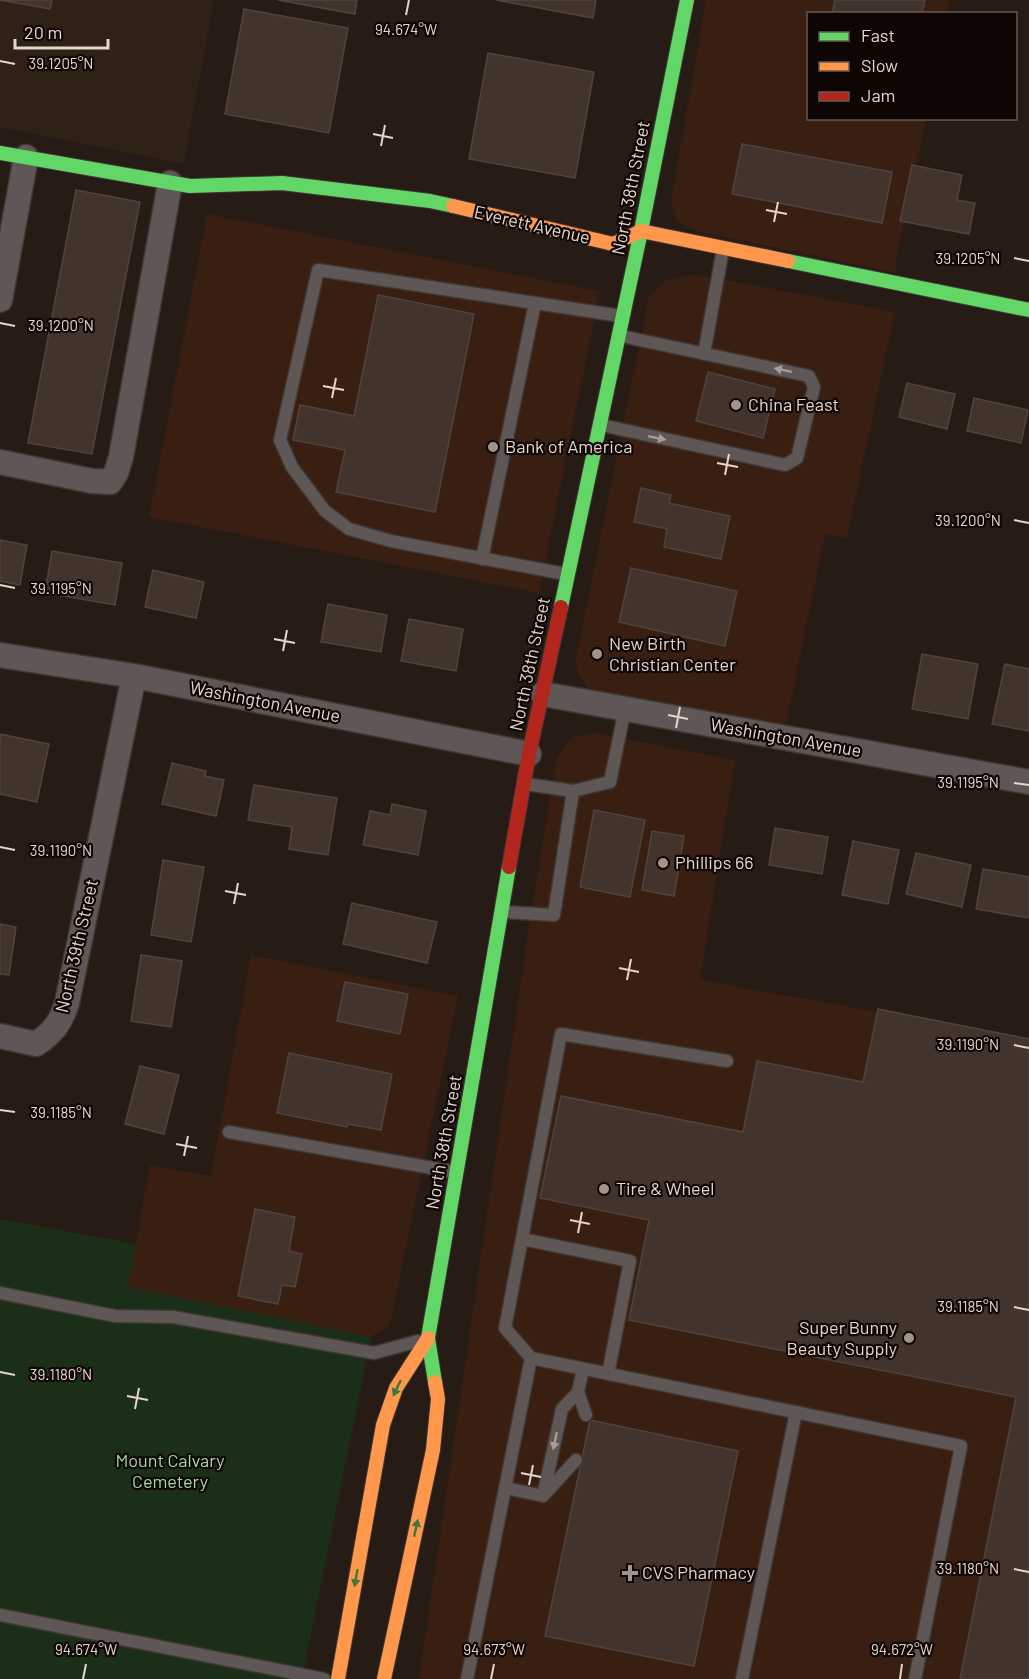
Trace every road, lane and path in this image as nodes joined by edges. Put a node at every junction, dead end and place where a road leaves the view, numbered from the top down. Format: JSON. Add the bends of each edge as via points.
{"nodes":[{"id":1,"x":687,"y":0,"type":"edge"},
{"id":2,"x":0,"y":153,"type":"edge"},
{"id":3,"x":26,"y":158,"type":"junction"},
{"id":4,"x":170,"y":183,"type":"junction"},
{"id":5,"x":641,"y":231,"type":"junction"},
{"id":6,"x":723,"y":248,"type":"junction"},
{"id":7,"x":0,"y":300,"type":"edge"},
{"id":8,"x":535,"y":303,"type":"junction"},
{"id":9,"x":1029,"y":310,"type":"edge"},
{"id":10,"x":622,"y":316,"type":"junction"},
{"id":11,"x":618,"y":336,"type":"junction"},
{"id":12,"x":704,"y":354,"type":"junction"},
{"id":13,"x":600,"y":425,"type":"junction"},
{"id":14,"x":0,"y":462,"type":"edge"},
{"id":15,"x":482,"y":559,"type":"junction"},
{"id":16,"x":568,"y":575,"type":"junction"},
{"id":17,"x":0,"y":655,"type":"edge"},
{"id":18,"x":135,"y":676,"type":"junction"},
{"id":19,"x":543,"y":694,"type":"junction"},
{"id":20,"x":625,"y":709,"type":"junction"},
{"id":21,"x":529,"y":754,"type":"junction"},
{"id":22,"x":1029,"y":782,"type":"edge"},
{"id":23,"x":524,"y":784,"type":"junction"},
{"id":24,"x":573,"y":791,"type":"junction"},
{"id":25,"x":502,"y":912,"type":"junction"},
{"id":26,"x":0,"y":1036,"type":"edge"},
{"id":27,"x":727,"y":1061,"type":"dead end"},
{"id":28,"x":229,"y":1132,"type":"dead end"},
{"id":29,"x":456,"y":1172,"type":"junction"},
{"id":30,"x":522,"y":1239,"type":"junction"},
{"id":31,"x":0,"y":1293,"type":"edge"},
{"id":32,"x":428,"y":1338,"type":"junction"},
{"id":33,"x":531,"y":1358,"type":"junction"},
{"id":34,"x":583,"y":1369,"type":"junction"},
{"id":35,"x":608,"y":1374,"type":"junction"},
{"id":36,"x":578,"y":1392,"type":"junction"},
{"id":37,"x":796,"y":1412,"type":"junction"},
{"id":38,"x":586,"y":1415,"type":"dead end"},
{"id":39,"x":576,"y":1460,"type":"dead end"},
{"id":40,"x":506,"y":1488,"type":"junction"},
{"id":41,"x":543,"y":1496,"type":"junction"},
{"id":42,"x":0,"y":1615,"type":"edge"},
{"id":43,"x":324,"y":1679,"type":"edge"},
{"id":44,"x":338,"y":1679,"type":"edge"},
{"id":45,"x":384,"y":1679,"type":"edge"},
{"id":46,"x":467,"y":1679,"type":"edge"},
{"id":47,"x":742,"y":1679,"type":"edge"},
{"id":48,"x":915,"y":1679,"type":"edge"}],
"edges":[{"from":1,"to":5,"type":"main road","name":"North 38th Street"},
{"from":2,"to":3,"type":"main road","name":"Everett Avenue"},
{"from":3,"to":4,"type":"main road","name":"Everett Avenue"},
{"from":3,"to":7,"type":"street"},
{"from":4,"to":5,"type":"main road","name":"Everett Avenue","via":[[282,183],[430,201],[613,244]]},
{"from":4,"to":14,"type":"street","via":[[116,473],[110,482],[92,481]]},
{"from":5,"to":6,"type":"main road"},
{"from":5,"to":10,"type":"main road","name":"North 38th Street"},
{"from":6,"to":9,"type":"main road"},
{"from":6,"to":12,"type":"lane"},
{"from":8,"to":10,"type":"lane"},
{"from":8,"to":15,"type":"lane"},
{"from":8,"to":15,"type":"lane","via":[[318,270],[280,440],[292,467],[325,511],[349,529],[391,542]]},
{"from":10,"to":11,"type":"main road","name":"North 38th Street"},
{"from":11,"to":12,"type":"lane"},
{"from":11,"to":13,"type":"main road","name":"North 38th Street"},
{"from":13,"to":12,"type":"lane","one_way":true,"via":[[785,465],[797,458],[814,387],[809,376]]},
{"from":13,"to":16,"type":"main road","name":"North 38th Street"},
{"from":15,"to":16,"type":"lane"},
{"from":16,"to":19,"type":"main road","name":"North 38th Street"},
{"from":17,"to":18,"type":"street","name":"Washington Avenue"},
{"from":18,"to":21,"type":"street","name":"Washington Avenue"},
{"from":18,"to":26,"type":"street","name":"North 39th Street","via":[[62,1018],[55,1030],[36,1044]]},
{"from":19,"to":20,"type":"street","name":"Washington Avenue"},
{"from":19,"to":21,"type":"main road","name":"North 38th Street"},
{"from":20,"to":22,"type":"street","name":"Washington Avenue"},
{"from":20,"to":24,"type":"lane","via":[[610,782]]},
{"from":21,"to":23,"type":"main road","name":"North 38th Street"},
{"from":23,"to":24,"type":"lane"},
{"from":23,"to":25,"type":"main road","name":"North 38th Street"},
{"from":24,"to":25,"type":"lane","via":[[554,915]]},
{"from":25,"to":29,"type":"main road","name":"North 38th Street"},
{"from":27,"to":30,"type":"lane","via":[[561,1034]]},
{"from":28,"to":29,"type":"lane"},
{"from":29,"to":32,"type":"main road","name":"North 38th Street"},
{"from":30,"to":33,"type":"lane","via":[[505,1328]]},
{"from":30,"to":35,"type":"lane","via":[[630,1262]]},
{"from":31,"to":32,"type":"lane","via":[[115,1316],[173,1317],[374,1353]]},
{"from":32,"to":44,"type":"main road","name":"North 38th Street","one_way":true,"via":[[396,1388],[383,1425]]},
{"from":45,"to":32,"type":"main road","name":"North 38th Street","one_way":true,"via":[[433,1450],[438,1399]]},
{"from":33,"to":34,"type":"lane"},
{"from":33,"to":40,"type":"lane"},
{"from":34,"to":35,"type":"lane"},
{"from":34,"to":36,"type":"lane"},
{"from":35,"to":37,"type":"lane"},
{"from":36,"to":38,"type":"lane"},
{"from":36,"to":41,"type":"lane","one_way":true,"via":[[562,1408]]},
{"from":37,"to":47,"type":"lane"},
{"from":37,"to":48,"type":"lane","via":[[962,1446]]},
{"from":39,"to":41,"type":"lane"},
{"from":40,"to":41,"type":"lane"},
{"from":40,"to":46,"type":"lane"},
{"from":42,"to":43,"type":"lane"}]}
